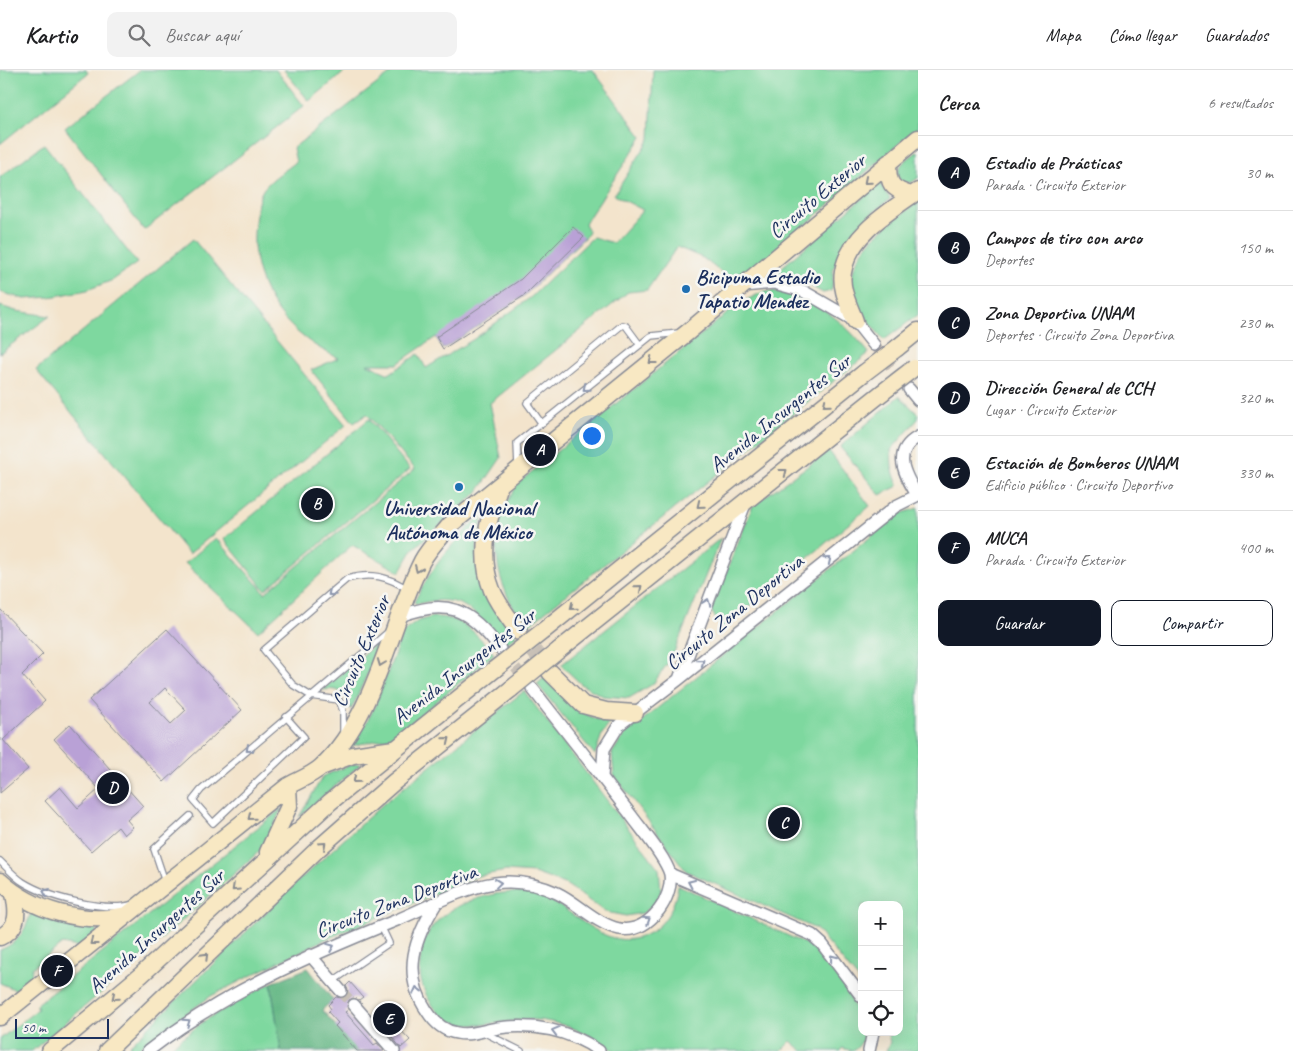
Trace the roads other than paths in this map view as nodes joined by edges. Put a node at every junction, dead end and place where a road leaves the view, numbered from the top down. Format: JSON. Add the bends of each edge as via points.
{"nodes":[{"id":1,"x":918,"y":138,"type":"edge"},
{"id":2,"x":888,"y":163,"type":"junction"},
{"id":3,"x":915,"y":193,"type":"edge"},
{"id":4,"x":743,"y":286,"type":"junction"},
{"id":5,"x":855,"y":321,"type":"junction"},
{"id":6,"x":918,"y":331,"type":"edge"},
{"id":7,"x":688,"y":332,"type":"junction"},
{"id":8,"x":640,"y":345,"type":"junction"},
{"id":9,"x":874,"y":345,"type":"tunnel mouth"},
{"id":10,"x":916,"y":366,"type":"edge"},
{"id":11,"x":909,"y":389,"type":"tunnel mouth"},
{"id":12,"x":918,"y":400,"type":"edge"},
{"id":13,"x":542,"y":424,"type":"junction"},
{"id":14,"x":918,"y":437,"type":"edge"},
{"id":15,"x":518,"y":469,"type":"junction"},
{"id":16,"x":500,"y":485,"type":"junction"},
{"id":17,"x":917,"y":495,"type":"edge"},
{"id":18,"x":746,"y":502,"type":"junction"},
{"id":19,"x":409,"y":590,"type":"junction"},
{"id":20,"x":396,"y":623,"type":"junction"},
{"id":21,"x":519,"y":632,"type":"tunnel mouth"},
{"id":22,"x":500,"y":649,"type":"tunnel mouth"},
{"id":23,"x":550,"y":672,"type":"tunnel mouth"},
{"id":24,"x":678,"y":680,"type":"junction"},
{"id":25,"x":532,"y":688,"type":"tunnel mouth"},
{"id":26,"x":311,"y":696,"type":"junction"},
{"id":27,"x":635,"y":713,"type":"junction"},
{"id":28,"x":286,"y":718,"type":"junction"},
{"id":29,"x":343,"y":740,"type":"junction"},
{"id":30,"x":394,"y":749,"type":"junction"},
{"id":31,"x":320,"y":768,"type":"junction"},
{"id":32,"x":602,"y":777,"type":"junction"},
{"id":33,"x":288,"y":786,"type":"junction"},
{"id":34,"x":190,"y":816,"type":"dead end"},
{"id":35,"x":0,"y":861,"type":"edge"},
{"id":36,"x":263,"y":862,"type":"junction"},
{"id":37,"x":670,"y":874,"type":"junction"},
{"id":38,"x":5,"y":876,"type":"edge"},
{"id":39,"x":163,"y":889,"type":"junction"},
{"id":40,"x":14,"y":894,"type":"junction"},
{"id":41,"x":437,"y":902,"type":"junction"},
{"id":42,"x":129,"y":914,"type":"junction"},
{"id":43,"x":381,"y":926,"type":"junction"},
{"id":44,"x":0,"y":937,"type":"edge"},
{"id":45,"x":310,"y":955,"type":"junction"},
{"id":46,"x":333,"y":981,"type":"junction"},
{"id":47,"x":341,"y":990,"type":"tunnel mouth"},
{"id":48,"x":858,"y":992,"type":"edge"},
{"id":49,"x":354,"y":1005,"type":"tunnel mouth"},
{"id":50,"x":0,"y":1017,"type":"edge"},
{"id":51,"x":481,"y":1032,"type":"junction"},
{"id":52,"x":872,"y":1036,"type":"edge"},
{"id":53,"x":50,"y":1051,"type":"edge"},
{"id":54,"x":107,"y":1051,"type":"edge"},
{"id":55,"x":148,"y":1051,"type":"edge"},
{"id":56,"x":394,"y":1051,"type":"edge"},
{"id":57,"x":521,"y":1051,"type":"edge"},
{"id":58,"x":599,"y":1051,"type":"edge"},
{"id":59,"x":869,"y":1051,"type":"edge"}],
"edges":[{"from":1,"to":2,"type":"main road","name":"Circuito Exterior"},
{"from":2,"to":3,"type":"main road","via":[[888,179],[897,191]]},
{"from":2,"to":4,"type":"main road","name":"Circuito Exterior","one_way":true},
{"from":3,"to":5,"type":"main road","via":[[876,221],[852,249],[843,279],[844,294]]},
{"from":4,"to":5,"type":"street","via":[[774,283],[790,286],[831,305]]},
{"from":4,"to":7,"type":"main road","name":"Circuito Exterior"},
{"from":5,"to":9,"type":"street"},
{"from":6,"to":30,"type":"main road","name":"Avenida Insurgentes Sur","one_way":true,"bridge":true},
{"from":7,"to":8,"type":"lane","via":[[651,336]]},
{"from":7,"to":15,"type":"main road","name":"Circuito Exterior","one_way":true},
{"from":8,"to":13,"type":"lane","one_way":true},
{"from":8,"to":13,"type":"lane","via":[[622,325],[527,403]]},
{"from":18,"to":10,"type":"main road","one_way":true,"bridge":true},
{"from":11,"to":12,"type":"street"},
{"from":13,"to":15,"type":"lane","via":[[517,443]]},
{"from":14,"to":17,"type":"street","via":[[907,446],[902,464],[905,476]]},
{"from":15,"to":16,"type":"main road","name":"Circuito Exterior"},
{"from":16,"to":19,"type":"main road","name":"Circuito Exterior","one_way":true,"via":[[450,525],[423,558]]},
{"from":16,"to":21,"type":"main road","via":[[487,522],[485,556],[492,590]]},
{"from":24,"to":17,"type":"street","name":"Circuito Zona Deportiva","one_way":true,"via":[[896,506]]},
{"from":24,"to":18,"type":"street","one_way":true},
{"from":54,"to":18,"type":"main road","one_way":true,"bridge":true,"via":[[319,848],[394,782]]},
{"from":19,"to":20,"type":"main road","name":"Circuito Exterior"},
{"from":19,"to":26,"type":"lane","one_way":true,"via":[[393,579],[374,575],[347,579],[264,650],[293,685]]},
{"from":20,"to":22,"type":"street","via":[[422,608],[447,607],[468,615]]},
{"from":20,"to":26,"type":"lane"},
{"from":20,"to":29,"type":"main road","name":"Circuito Exterior","one_way":true,"via":[[364,706]]},
{"from":23,"to":27,"type":"main road","via":[[583,705]]},
{"from":24,"to":27,"type":"street","name":"Circuito Zona Deportiva"},
{"from":25,"to":32,"type":"street"},
{"from":26,"to":28,"type":"lane"},
{"from":26,"to":29,"type":"lane","via":[[339,700],[344,711]]},
{"from":27,"to":32,"type":"street","name":"Circuito Zona Deportiva","via":[[619,725],[608,740],[602,758]]},
{"from":28,"to":28,"type":"lane","one_way":true,"via":[[193,800],[213,823],[304,736]]},
{"from":29,"to":31,"type":"main road","name":"Circuito Exterior"},
{"from":30,"to":31,"type":"main road","via":[[353,755]]},
{"from":30,"to":36,"type":"main road","name":"Avenida Insurgentes Sur","one_way":true},
{"from":31,"to":33,"type":"main road","name":"Circuito Exterior"},
{"from":32,"to":37,"type":"street","via":[[651,841]]},
{"from":33,"to":36,"type":"main road","via":[[289,806]]},
{"from":33,"to":39,"type":"main road","name":"Circuito Exterior","one_way":true},
{"from":34,"to":39,"type":"lane","via":[[154,850]]},
{"from":35,"to":38,"type":"lane"},
{"from":36,"to":53,"type":"main road","name":"Avenida Insurgentes Sur","one_way":true,"via":[[141,975]]},
{"from":41,"to":37,"type":"street","name":"Circuito Zona Deportiva","one_way":true,"via":[[493,883],[519,882],[555,892],[599,922],[625,929],[641,924],[660,908],[668,892]]},
{"from":48,"to":37,"type":"street","one_way":true,"via":[[812,935]]},
{"from":39,"to":38,"type":"lane","one_way":true,"via":[[130,905],[114,906],[64,900]]},
{"from":38,"to":40,"type":"main road"},
{"from":39,"to":42,"type":"main road","name":"Circuito Exterior"},
{"from":40,"to":42,"type":"main road","via":[[37,907],[68,915],[109,919]]},
{"from":40,"to":44,"type":"main road","via":[[17,920],[13,929]]},
{"from":41,"to":43,"type":"street","name":"Circuito Zona Deportiva"},
{"from":51,"to":41,"type":"street","one_way":true,"via":[[459,1034],[445,1030],[432,1019],[417,994],[413,964],[416,946],[421,928]]},
{"from":42,"to":50,"type":"main road","name":"Circuito Exterior","one_way":true},
{"from":45,"to":43,"type":"street","name":"Circuito Zona Deportiva","one_way":true},
{"from":43,"to":46,"type":"lane","via":[[389,943]]},
{"from":45,"to":46,"type":"street"},
{"from":55,"to":45,"type":"street","name":"Circuito Zona Deportiva","one_way":true,"via":[[213,1005]]},
{"from":46,"to":47,"type":"street"},
{"from":49,"to":56,"type":"street"},
{"from":51,"to":57,"type":"lane"},
{"from":58,"to":51,"type":"street","one_way":true,"via":[[569,1035],[540,1028],[510,1026]]},
{"from":52,"to":59,"type":"street"}]}
